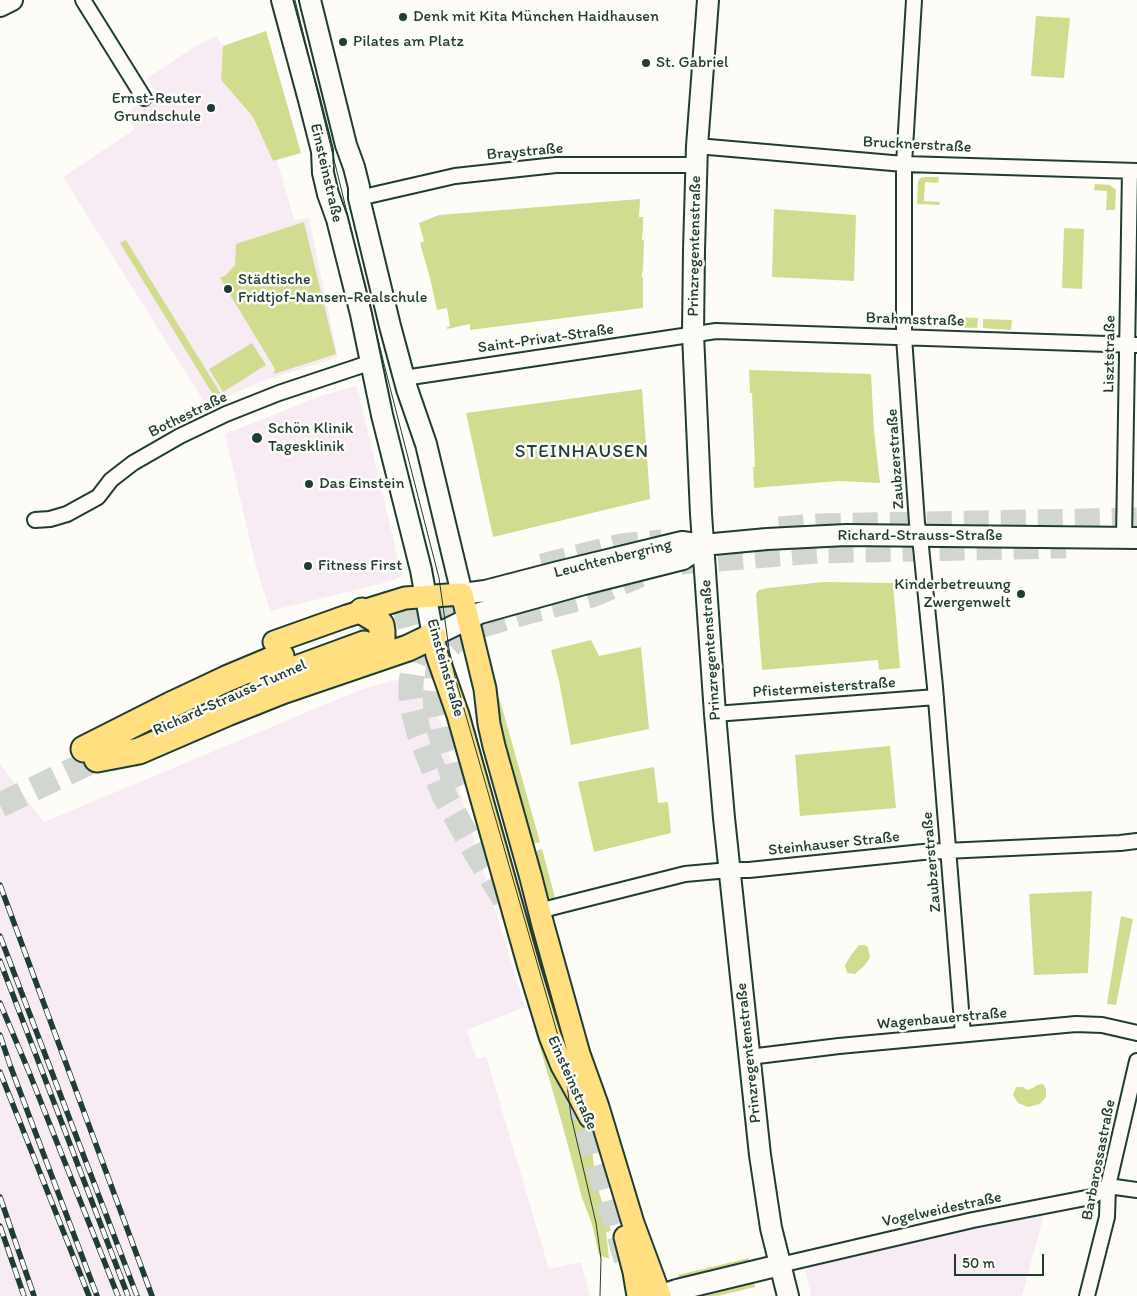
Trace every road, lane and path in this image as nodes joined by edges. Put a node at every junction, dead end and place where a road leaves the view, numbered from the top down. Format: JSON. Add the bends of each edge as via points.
{"nodes":[{"id":1,"x":12,"y":0,"type":"edge"},
{"id":2,"x":83,"y":0,"type":"edge"},
{"id":3,"x":282,"y":0,"type":"edge"},
{"id":4,"x":310,"y":0,"type":"edge"},
{"id":5,"x":708,"y":0,"type":"edge"},
{"id":6,"x":914,"y":0,"type":"edge"},
{"id":7,"x":0,"y":6,"type":"edge"},
{"id":8,"x":144,"y":98,"type":"dead end"},
{"id":9,"x":696,"y":155,"type":"junction"},
{"id":10,"x":904,"y":164,"type":"junction"},
{"id":11,"x":1134,"y":171,"type":"edge"},
{"id":12,"x":359,"y":198,"type":"junction"},
{"id":13,"x":693,"y":334,"type":"junction"},
{"id":14,"x":904,"y":337,"type":"junction"},
{"id":15,"x":1132,"y":344,"type":"edge"},
{"id":16,"x":372,"y":362,"type":"junction"},
{"id":17,"x":404,"y":378,"type":"junction"},
{"id":18,"x":35,"y":520,"type":"dead end"},
{"id":19,"x":919,"y":535,"type":"junction"},
{"id":20,"x":1130,"y":538,"type":"edge"},
{"id":21,"x":703,"y":545,"type":"junction"},
{"id":22,"x":462,"y":594,"type":"junction"},
{"id":23,"x":426,"y":596,"type":"junction"},
{"id":24,"x":467,"y":619,"type":"junction"},
{"id":25,"x":365,"y":635,"type":"junction"},
{"id":26,"x":433,"y":636,"type":"junction"},
{"id":27,"x":274,"y":642,"type":"joint"},
{"id":28,"x":936,"y":697,"type":"junction"},
{"id":29,"x":715,"y":714,"type":"junction"},
{"id":30,"x":92,"y":753,"type":"junction"},
{"id":31,"x":1137,"y":841,"type":"edge"},
{"id":32,"x":948,"y":851,"type":"junction"},
{"id":33,"x":729,"y":870,"type":"junction"},
{"id":34,"x":539,"y":911,"type":"junction"},
{"id":35,"x":1137,"y":1033,"type":"edge"},
{"id":36,"x":963,"y":1034,"type":"junction"},
{"id":37,"x":749,"y":1057,"type":"junction"},
{"id":38,"x":1137,"y":1061,"type":"edge"},
{"id":39,"x":1108,"y":1186,"type":"junction"},
{"id":40,"x":1137,"y":1190,"type":"edge"},
{"id":41,"x":780,"y":1265,"type":"junction"},
{"id":42,"x":638,"y":1296,"type":"edge"},
{"id":43,"x":660,"y":1296,"type":"edge"},
{"id":44,"x":788,"y":1296,"type":"edge"},
{"id":45,"x":1087,"y":1296,"type":"edge"}],
"edges":[{"from":1,"to":7,"type":"main road"},
{"from":2,"to":8,"type":"street"},
{"from":3,"to":16,"type":"main road","name":"Einsteinstraße","via":[[312,109],[322,151],[323,173]]},
{"from":4,"to":12,"type":"main road","name":"Einsteinstraße","via":[[359,187]]},
{"from":5,"to":9,"type":"main road","name":"Prinzregentenstraße"},
{"from":6,"to":10,"type":"street","name":"Zaubzerstraße"},
{"from":9,"to":10,"type":"street","name":"Brucknerstraße"},
{"from":9,"to":12,"type":"street","name":"Braystraße","via":[[455,176]]},
{"from":9,"to":13,"type":"main road","name":"Prinzregentenstraße"},
{"from":10,"to":11,"type":"street","name":"Brucknerstraße"},
{"from":10,"to":14,"type":"street","name":"Zaubzerstraße"},
{"from":11,"to":15,"type":"street","name":"Lisztstraße"},
{"from":12,"to":17,"type":"main road","name":"Einsteinstraße"},
{"from":13,"to":14,"type":"street","name":"Brahmsstraße","via":[[716,331]]},
{"from":13,"to":17,"type":"street","name":"Saint-Privat-Straße"},
{"from":13,"to":21,"type":"main road","name":"Prinzregentenstraße"},
{"from":14,"to":15,"type":"street","name":"Brahmsstraße"},
{"from":14,"to":19,"type":"street","name":"Zaubzerstraße"},
{"from":15,"to":20,"type":"street","name":"Lisztstraße"},
{"from":16,"to":18,"type":"street","name":"Bothestraße","via":[[226,414],[132,463],[111,480],[98,497],[67,514]]},
{"from":16,"to":23,"type":"main road","name":"Einsteinstraße"},
{"from":17,"to":22,"type":"main road","name":"Einsteinstraße","via":[[428,452]]},
{"from":19,"to":20,"type":"main road","name":"Richard-Strauss-Straße"},
{"from":19,"to":21,"type":"main road","name":"Richard-Strauss-Straße","via":[[846,535]]},
{"from":19,"to":28,"type":"street","name":"Zaubzerstraße"},
{"from":21,"to":22,"type":"main road","name":"Leuchtenbergring","via":[[682,542]]},
{"from":21,"to":24,"type":"main road","name":"Leuchtenbergring","via":[[683,559]]},
{"from":21,"to":29,"type":"main road","name":"Prinzregentenstraße"},
{"from":22,"to":23,"type":"main road","name":"Leuchtenbergring"},
{"from":22,"to":24,"type":"main road","name":"Einsteinstraße"},
{"from":23,"to":25,"type":"main road","name":"Leuchtenbergring","via":[[405,598]]},
{"from":23,"to":26,"type":"main road","name":"Einsteinstraße"},
{"from":24,"to":26,"type":"main road","name":"Leuchtenbergring"},
{"from":24,"to":34,"type":"main road","name":"Einsteinstraße","via":[[484,682],[494,746]]},
{"from":25,"to":26,"type":"highway","via":[[408,648]]},
{"from":25,"to":27,"type":"main road","name":"Leuchtenbergring"},
{"from":25,"to":30,"type":"highway","name":"Richard-Strauss-Tunnel","via":[[270,660],[226,679],[174,703]]},
{"from":25,"to":30,"type":"highway","via":[[282,691],[139,751]]},
{"from":26,"to":42,"type":"main road","name":"Einsteinstraße","via":[[550,1036],[595,1132],[633,1267]]},
{"from":27,"to":30,"type":"highway","via":[[195,674],[122,715]]},
{"from":28,"to":29,"type":"street","name":"Pfistermeisterstraße"},
{"from":28,"to":32,"type":"street","name":"Zaubzerstraße"},
{"from":29,"to":33,"type":"main road","name":"Prinzregentenstraße"},
{"from":31,"to":32,"type":"street","name":"Steinhauser Straße"},
{"from":32,"to":33,"type":"street","name":"Steinhauser Straße"},
{"from":32,"to":36,"type":"street","name":"Zaubzerstraße"},
{"from":33,"to":34,"type":"street","name":"Steinhauser Straße","via":[[685,874]]},
{"from":33,"to":37,"type":"main road","name":"Prinzregentenstraße"},
{"from":34,"to":43,"type":"main road","name":"Einsteinstraße","via":[[579,1054]]},
{"from":35,"to":36,"type":"street","name":"Wagenbauerstraße","via":[[1102,1025],[1076,1024]]},
{"from":36,"to":37,"type":"street","name":"Wagenbauerstraße"},
{"from":37,"to":41,"type":"main road","name":"Prinzregentenstraße","via":[[760,1155]]},
{"from":38,"to":39,"type":"street","name":"Barbarossastraße"},
{"from":39,"to":40,"type":"street"},
{"from":39,"to":41,"type":"street","name":"Vogelweidestraße","via":[[1091,1197],[973,1220]]},
{"from":39,"to":45,"type":"street","name":"Barbarossastraße","via":[[1106,1217]]},
{"from":41,"to":43,"type":"main road"},
{"from":41,"to":44,"type":"main road","name":"Prinzregentenstraße"}]}
